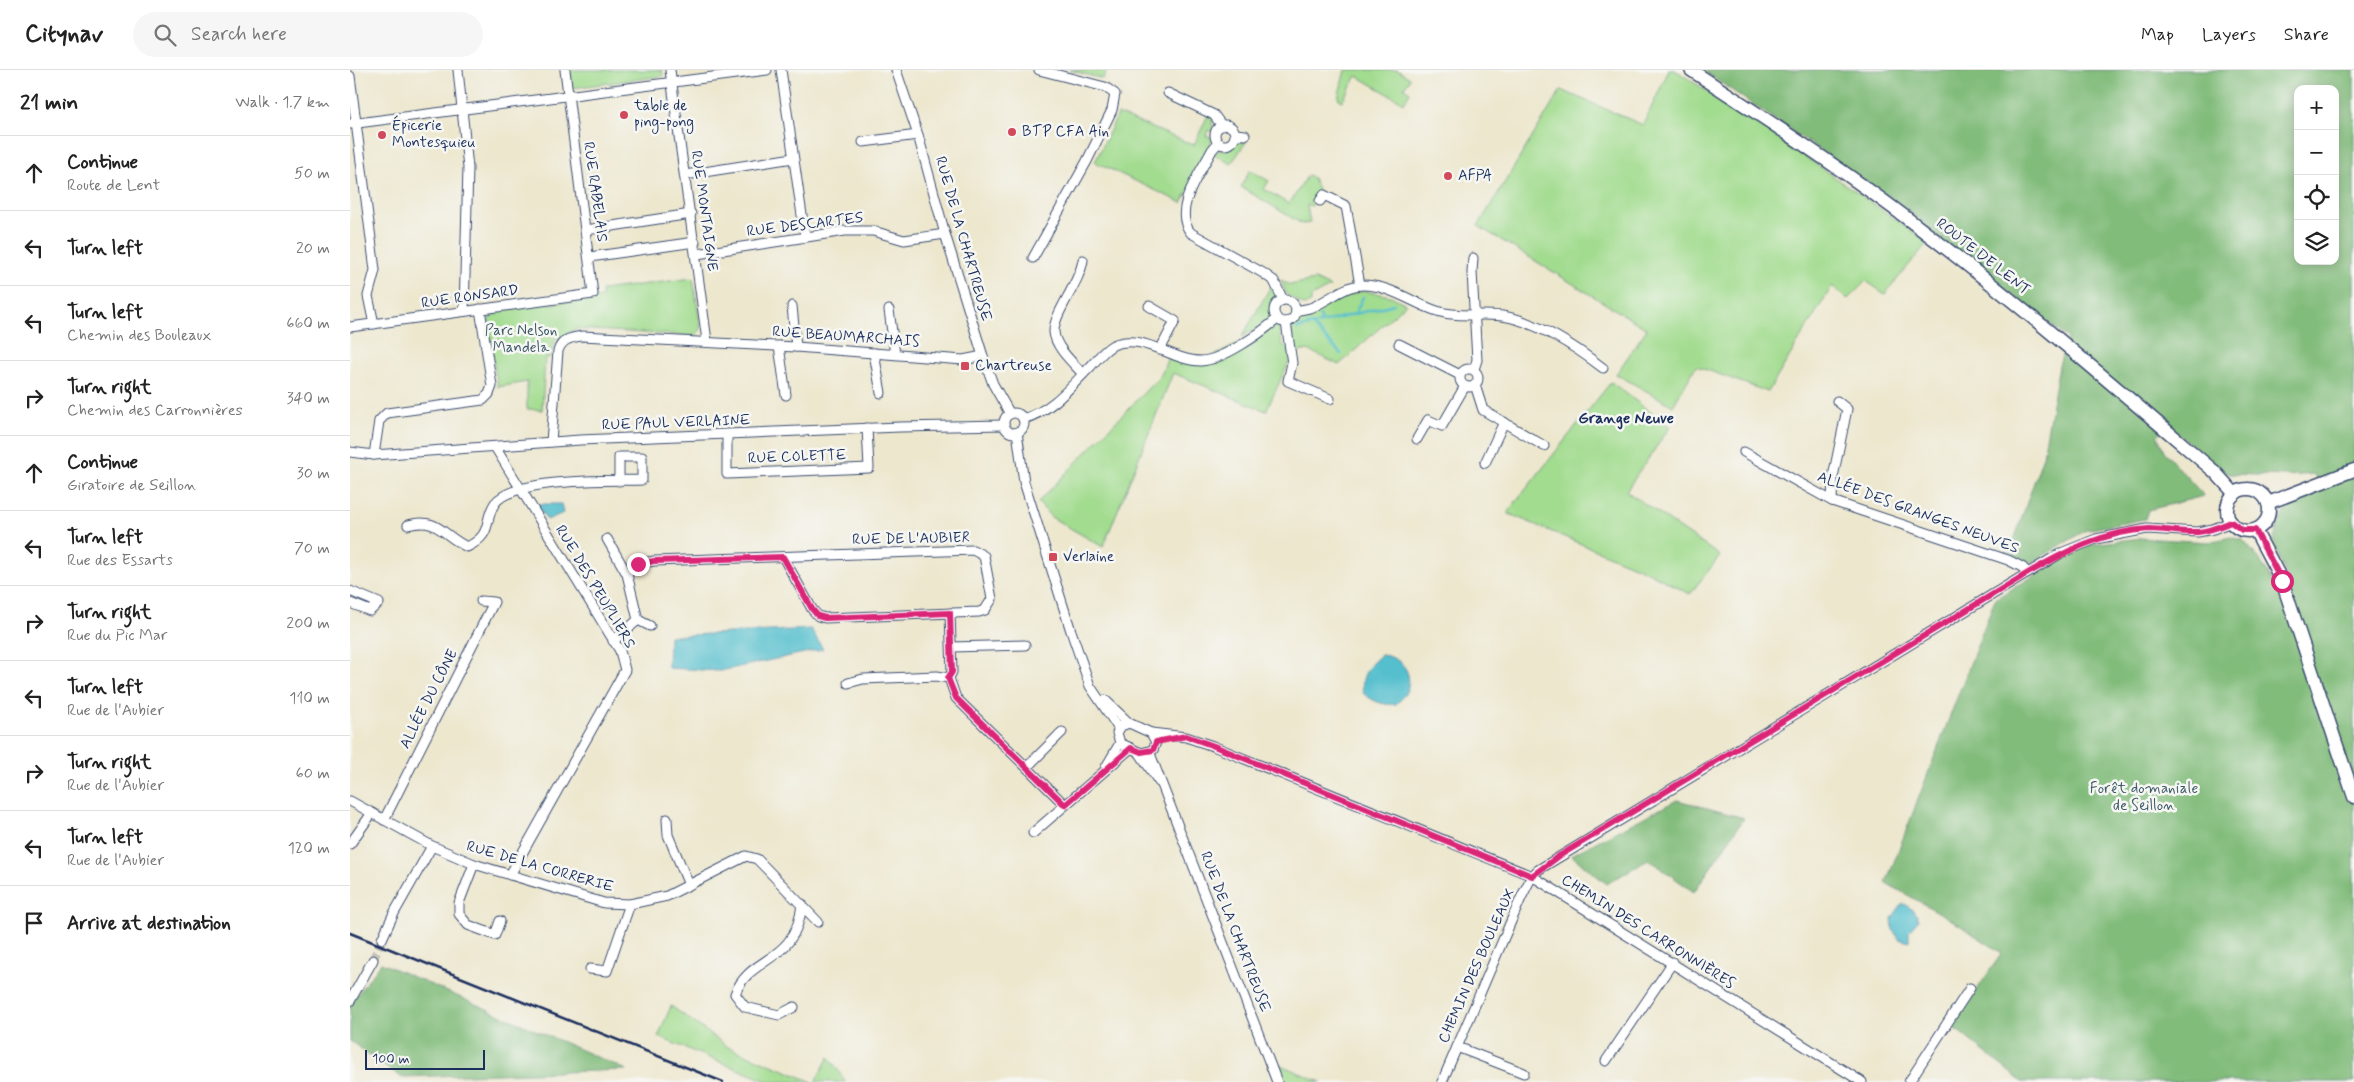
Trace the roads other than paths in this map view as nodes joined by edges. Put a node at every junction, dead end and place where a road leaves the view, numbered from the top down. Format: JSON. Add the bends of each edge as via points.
{"nodes":[{"id":1,"x":458,"y":70,"type":"edge"},
{"id":2,"x":565,"y":70,"type":"edge"},
{"id":3,"x":670,"y":70,"type":"edge"},
{"id":4,"x":767,"y":70,"type":"edge"},
{"id":5,"x":781,"y":70,"type":"edge"},
{"id":6,"x":896,"y":70,"type":"edge"},
{"id":7,"x":1039,"y":70,"type":"edge"},
{"id":8,"x":1691,"y":70,"type":"edge"},
{"id":9,"x":350,"y":76,"type":"edge"},
{"id":10,"x":672,"y":83,"type":"junction"},
{"id":11,"x":1168,"y":93,"type":"dead end"},
{"id":12,"x":568,"y":94,"type":"junction"},
{"id":13,"x":463,"y":110,"type":"junction"},
{"id":14,"x":353,"y":124,"type":"edge"},
{"id":15,"x":1222,"y":126,"type":"junction"},
{"id":16,"x":1235,"y":134,"type":"junction"},
{"id":17,"x":918,"y":135,"type":"junction"},
{"id":18,"x":1245,"y":135,"type":"dead end"},
{"id":19,"x":863,"y":142,"type":"dead end"},
{"id":20,"x":1218,"y":143,"type":"junction"},
{"id":21,"x":793,"y":158,"type":"junction"},
{"id":22,"x":686,"y":175,"type":"junction"},
{"id":23,"x":1320,"y":202,"type":"dead end"},
{"id":24,"x":691,"y":214,"type":"junction"},
{"id":25,"x":586,"y":230,"type":"junction"},
{"id":26,"x":945,"y":234,"type":"junction"},
{"id":27,"x":805,"y":236,"type":"junction"},
{"id":28,"x":695,"y":242,"type":"junction"},
{"id":29,"x":696,"y":254,"type":"junction"},
{"id":30,"x":590,"y":257,"type":"junction"},
{"id":31,"x":1033,"y":258,"type":"dead end"},
{"id":32,"x":1473,"y":258,"type":"dead end"},
{"id":33,"x":1084,"y":260,"type":"dead end"},
{"id":34,"x":1360,"y":285,"type":"junction"},
{"id":35,"x":594,"y":294,"type":"joint"},
{"id":36,"x":1284,"y":300,"type":"junction"},
{"id":37,"x":792,"y":306,"type":"dead end"},
{"id":38,"x":1149,"y":306,"type":"dead end"},
{"id":39,"x":480,"y":309,"type":"junction"},
{"id":40,"x":889,"y":310,"type":"dead end"},
{"id":41,"x":464,"y":311,"type":"junction"},
{"id":42,"x":1296,"y":311,"type":"junction"},
{"id":43,"x":1475,"y":315,"type":"junction"},
{"id":44,"x":1282,"y":320,"type":"junction"},
{"id":45,"x":374,"y":324,"type":"junction"},
{"id":46,"x":350,"y":328,"type":"edge"},
{"id":47,"x":708,"y":342,"type":"junction"},
{"id":48,"x":1399,"y":344,"type":"dead end"},
{"id":49,"x":779,"y":346,"type":"junction"},
{"id":50,"x":796,"y":347,"type":"junction"},
{"id":51,"x":1160,"y":350,"type":"junction"},
{"id":52,"x":874,"y":353,"type":"junction"},
{"id":53,"x":895,"y":354,"type":"junction"},
{"id":54,"x":983,"y":356,"type":"junction"},
{"id":55,"x":1603,"y":368,"type":"dead end"},
{"id":56,"x":1474,"y":369,"type":"junction"},
{"id":57,"x":1083,"y":374,"type":"junction"},
{"id":58,"x":1460,"y":375,"type":"junction"},
{"id":59,"x":1470,"y":386,"type":"junction"},
{"id":60,"x":881,"y":393,"type":"dead end"},
{"id":61,"x":786,"y":395,"type":"dead end"},
{"id":62,"x":1330,"y":399,"type":"dead end"},
{"id":63,"x":1837,"y":401,"type":"dead end"},
{"id":64,"x":1010,"y":414,"type":"junction"},
{"id":65,"x":1023,"y":419,"type":"junction"},
{"id":66,"x":1504,"y":422,"type":"junction"},
{"id":67,"x":1004,"y":425,"type":"junction"},
{"id":68,"x":867,"y":428,"type":"junction"},
{"id":69,"x":1016,"y":432,"type":"junction"},
{"id":70,"x":727,"y":434,"type":"junction"},
{"id":71,"x":1416,"y":438,"type":"dead end"},
{"id":72,"x":551,"y":442,"type":"junction"},
{"id":73,"x":494,"y":446,"type":"junction"},
{"id":74,"x":1544,"y":446,"type":"dead end"},
{"id":75,"x":350,"y":452,"type":"edge"},
{"id":76,"x":1744,"y":452,"type":"dead end"},
{"id":77,"x":374,"y":455,"type":"junction"},
{"id":78,"x":1485,"y":463,"type":"dead end"},
{"id":79,"x":2354,"y":470,"type":"edge"},
{"id":80,"x":619,"y":481,"type":"dead end"},
{"id":81,"x":521,"y":489,"type":"junction"},
{"id":82,"x":2235,"y":494,"type":"junction"},
{"id":83,"x":1832,"y":501,"type":"junction"},
{"id":84,"x":2268,"y":503,"type":"junction"},
{"id":85,"x":2231,"y":522,"type":"junction"},
{"id":86,"x":408,"y":525,"type":"dead end"},
{"id":87,"x":2255,"y":530,"type":"junction"},
{"id":88,"x":607,"y":540,"type":"dead end"},
{"id":89,"x":783,"y":557,"type":"junction"},
{"id":90,"x":2028,"y":573,"type":"junction"},
{"id":91,"x":627,"y":574,"type":"junction"},
{"id":92,"x":350,"y":591,"type":"edge"},
{"id":93,"x":481,"y":601,"type":"dead end"},
{"id":94,"x":350,"y":603,"type":"edge"},
{"id":95,"x":950,"y":613,"type":"junction"},
{"id":96,"x":638,"y":620,"type":"junction"},
{"id":97,"x":650,"y":626,"type":"dead end"},
{"id":98,"x":613,"y":641,"type":"junction"},
{"id":99,"x":1025,"y":645,"type":"dead end"},
{"id":100,"x":952,"y":647,"type":"junction"},
{"id":101,"x":948,"y":678,"type":"junction"},
{"id":102,"x":848,"y":683,"type":"dead end"},
{"id":103,"x":1090,"y":686,"type":"junction"},
{"id":104,"x":1129,"y":722,"type":"junction"},
{"id":105,"x":1119,"y":729,"type":"junction"},
{"id":106,"x":1062,"y":732,"type":"dead end"},
{"id":107,"x":1151,"y":733,"type":"junction"},
{"id":108,"x":1186,"y":736,"type":"junction"},
{"id":109,"x":1156,"y":742,"type":"junction"},
{"id":110,"x":1120,"y":744,"type":"junction"},
{"id":111,"x":1135,"y":750,"type":"junction"},
{"id":112,"x":1149,"y":751,"type":"junction"},
{"id":113,"x":1027,"y":767,"type":"junction"},
{"id":114,"x":1100,"y":775,"type":"junction"},
{"id":115,"x":1166,"y":792,"type":"junction"},
{"id":116,"x":2354,"y":798,"type":"edge"},
{"id":117,"x":350,"y":801,"type":"edge"},
{"id":118,"x":1065,"y":805,"type":"junction"},
{"id":119,"x":372,"y":813,"type":"junction"},
{"id":120,"x":667,"y":819,"type":"dead end"},
{"id":121,"x":384,"y":820,"type":"junction"},
{"id":122,"x":1033,"y":833,"type":"dead end"},
{"id":123,"x":350,"y":844,"type":"edge"},
{"id":124,"x":432,"y":846,"type":"junction"},
{"id":125,"x":474,"y":864,"type":"junction"},
{"id":126,"x":510,"y":875,"type":"junction"},
{"id":127,"x":1532,"y":876,"type":"junction"},
{"id":128,"x":689,"y":885,"type":"junction"},
{"id":129,"x":630,"y":904,"type":"junction"},
{"id":130,"x":802,"y":904,"type":"junction"},
{"id":131,"x":500,"y":920,"type":"dead end"},
{"id":132,"x":818,"y":922,"type":"dead end"},
{"id":133,"x":382,"y":939,"type":"tunnel mouth"},
{"id":134,"x":373,"y":960,"type":"tunnel mouth"},
{"id":135,"x":1673,"y":962,"type":"junction"},
{"id":136,"x":590,"y":969,"type":"dead end"},
{"id":137,"x":1970,"y":988,"type":"dead end"},
{"id":138,"x":350,"y":1001,"type":"edge"},
{"id":139,"x":794,"y":1007,"type":"dead end"},
{"id":140,"x":1457,"y":1048,"type":"junction"},
{"id":141,"x":1606,"y":1061,"type":"dead end"},
{"id":142,"x":1524,"y":1073,"type":"dead end"},
{"id":143,"x":1277,"y":1082,"type":"edge"},
{"id":144,"x":1442,"y":1082,"type":"edge"},
{"id":145,"x":1862,"y":1082,"type":"edge"},
{"id":146,"x":1909,"y":1082,"type":"edge"}],
"edges":[{"from":1,"to":13,"type":"street"},
{"from":2,"to":12,"type":"street","name":"RUE RABELAIS"},
{"from":3,"to":10,"type":"street","name":"RUE MONTAIGNE"},
{"from":4,"to":10,"type":"street"},
{"from":5,"to":21,"type":"street"},
{"from":6,"to":17,"type":"street","name":"RUE DE LA CHARTREUSE"},
{"from":7,"to":31,"type":"street","via":[[1105,87],[1115,94],[1112,110],[1087,161]]},
{"from":8,"to":82,"type":"street","name":"ROUTE DE LENT","via":[[1779,127],[1921,229],[2054,334],[2215,472]]},
{"from":9,"to":14,"type":"street"},
{"from":10,"to":12,"type":"street"},
{"from":10,"to":22,"type":"street","name":"RUE MONTAIGNE"},
{"from":11,"to":15,"type":"street","via":[[1214,115]]},
{"from":12,"to":13,"type":"street"},
{"from":12,"to":25,"type":"street","name":"RUE RABELAIS"},
{"from":13,"to":14,"type":"street"},
{"from":13,"to":41,"type":"street","via":[[468,168]]},
{"from":14,"to":45,"type":"street","via":[[375,270],[368,296]]},
{"from":15,"to":16,"type":"street","via":[[1231,128]]},
{"from":15,"to":20,"type":"street","via":[[1215,133]]},
{"from":16,"to":18,"type":"street"},
{"from":16,"to":20,"type":"street","via":[[1228,145]]},
{"from":17,"to":19,"type":"street"},
{"from":17,"to":26,"type":"street","name":"RUE DE LA CHARTREUSE"},
{"from":20,"to":36,"type":"street","via":[[1185,204],[1186,227],[1274,281]]},
{"from":21,"to":22,"type":"street"},
{"from":21,"to":27,"type":"street"},
{"from":22,"to":24,"type":"street","name":"RUE MONTAIGNE"},
{"from":23,"to":34,"type":"street","via":[[1324,195],[1346,206]]},
{"from":24,"to":25,"type":"street"},
{"from":24,"to":28,"type":"street","name":"RUE MONTAIGNE"},
{"from":25,"to":30,"type":"street","name":"RUE RABELAIS"},
{"from":26,"to":27,"type":"street","name":"RUE DESCARTES","via":[[904,240],[873,231]]},
{"from":26,"to":54,"type":"street","name":"RUE DE LA CHARTREUSE"},
{"from":27,"to":29,"type":"street","name":"RUE DESCARTES"},
{"from":28,"to":29,"type":"street","name":"RUE MONTAIGNE"},
{"from":28,"to":30,"type":"street"},
{"from":29,"to":47,"type":"street","name":"RUE MONTAIGNE"},
{"from":30,"to":35,"type":"street","name":"RUE RABELAIS"},
{"from":32,"to":43,"type":"street"},
{"from":33,"to":57,"type":"street","via":[[1081,273],[1056,322],[1054,334],[1064,353]]},
{"from":34,"to":42,"type":"street","via":[[1316,306]]},
{"from":34,"to":43,"type":"street","via":[[1394,291],[1438,312]]},
{"from":35,"to":39,"type":"street","name":"RUE RONSARD"},
{"from":36,"to":42,"type":"street","via":[[1294,304]]},
{"from":36,"to":44,"type":"street","via":[[1274,308]]},
{"from":37,"to":50,"type":"street"},
{"from":38,"to":51,"type":"street","via":[[1175,321]]},
{"from":39,"to":41,"type":"street","name":"RUE RONSARD"},
{"from":39,"to":77,"type":"street","via":[[492,386],[490,394],[482,400],[387,413],[379,421]]},
{"from":40,"to":53,"type":"street"},
{"from":41,"to":45,"type":"street","name":"RUE RONSARD"},
{"from":42,"to":44,"type":"street","via":[[1293,318]]},
{"from":43,"to":55,"type":"street","via":[[1524,320],[1583,352]]},
{"from":43,"to":56,"type":"street","via":[[1477,360]]},
{"from":44,"to":51,"type":"street","via":[[1211,359],[1192,360]]},
{"from":44,"to":62,"type":"street","via":[[1292,363],[1288,381]]},
{"from":45,"to":46,"type":"street","name":"RUE RONSARD"},
{"from":47,"to":49,"type":"street","name":"RUE BEAUMARCHAIS"},
{"from":47,"to":72,"type":"street","name":"RUE BEAUMARCHAIS","via":[[568,338],[561,343],[558,352]]},
{"from":48,"to":58,"type":"street"},
{"from":49,"to":50,"type":"street","name":"RUE BEAUMARCHAIS"},
{"from":49,"to":61,"type":"street"},
{"from":50,"to":52,"type":"street","name":"RUE BEAUMARCHAIS"},
{"from":51,"to":57,"type":"street","via":[[1124,342],[1113,346]]},
{"from":52,"to":53,"type":"street","name":"RUE BEAUMARCHAIS"},
{"from":52,"to":60,"type":"street"},
{"from":53,"to":54,"type":"street","name":"RUE BEAUMARCHAIS","via":[[963,360]]},
{"from":54,"to":64,"type":"street","name":"RUE DE LA CHARTREUSE","via":[[993,384]]},
{"from":56,"to":58,"type":"street","via":[[1467,368]]},
{"from":56,"to":59,"type":"street","via":[[1478,378]]},
{"from":57,"to":65,"type":"street","via":[[1046,408]]},
{"from":58,"to":59,"type":"street","via":[[1460,381]]},
{"from":59,"to":66,"type":"street","via":[[1483,410]]},
{"from":59,"to":71,"type":"street","via":[[1442,426],[1428,420]]},
{"from":63,"to":83,"type":"street","via":[[1846,409],[1833,477]]},
{"from":64,"to":65,"type":"street","via":[[1019,414]]},
{"from":64,"to":67,"type":"street"},
{"from":65,"to":69,"type":"street","via":[[1022,429]]},
{"from":66,"to":74,"type":"street"},
{"from":66,"to":78,"type":"street"},
{"from":67,"to":68,"type":"street","name":"RUE PAUL VERLAINE"},
{"from":67,"to":69,"type":"street","via":[[1007,430]]},
{"from":68,"to":70,"type":"street","name":"RUE PAUL VERLAINE"},
{"from":68,"to":70,"type":"street","name":"RUE COLETTE","via":[[869,472],[727,474]]},
{"from":69,"to":103,"type":"street","via":[[1029,500]]},
{"from":70,"to":72,"type":"street","name":"RUE PAUL VERLAINE"},
{"from":72,"to":73,"type":"street","name":"RUE PAUL VERLAINE"},
{"from":73,"to":77,"type":"street","name":"RUE PAUL VERLAINE"},
{"from":73,"to":81,"type":"street","name":"RUE DES PEUPLIERS"},
{"from":75,"to":77,"type":"street","name":"RUE PAUL VERLAINE"},
{"from":76,"to":83,"type":"street","name":"ALLÉE DES GRANGES NEUVES"},
{"from":79,"to":84,"type":"street"},
{"from":80,"to":81,"type":"street","via":[[542,484]]},
{"from":81,"to":86,"type":"street","via":[[496,503],[482,536],[467,547],[432,524],[423,521]]},
{"from":81,"to":98,"type":"street","name":"RUE DES PEUPLIERS"},
{"from":82,"to":84,"type":"street","via":[[2254,490]]},
{"from":82,"to":85,"type":"street","via":[[2228,504]]},
{"from":83,"to":90,"type":"street","name":"ALLÉE DES GRANGES NEUVES","via":[[2008,560]]},
{"from":84,"to":87,"type":"street","via":[[2267,519]]},
{"from":85,"to":87,"type":"street","via":[[2242,530]]},
{"from":85,"to":90,"type":"street","name":"CHEMIN DES BOULEAUX","via":[[2198,532],[2147,529],[2096,539]]},
{"from":87,"to":116,"type":"street","via":[[2282,581]]},
{"from":88,"to":91,"type":"street"},
{"from":89,"to":91,"type":"street","name":"RUE DE L'AUBIER","via":[[654,561],[638,564]]},
{"from":89,"to":95,"type":"street","name":"RUE DE L'AUBIER","via":[[818,616]]},
{"from":89,"to":95,"type":"street","name":"RUE DE L'AUBIER","via":[[979,551],[986,562],[992,599],[990,605],[979,612]]},
{"from":90,"to":127,"type":"street","name":"CHEMIN DES BOULEAUX","via":[[1559,856]]},
{"from":91,"to":96,"type":"street"},
{"from":92,"to":94,"type":"street","via":[[379,603],[370,611]]},
{"from":93,"to":121,"type":"street","name":"ALLÉE DU CÔNE","via":[[494,602]]},
{"from":95,"to":100,"type":"street"},
{"from":96,"to":97,"type":"street"},
{"from":96,"to":98,"type":"street"},
{"from":98,"to":126,"type":"street","name":"RUE DES PEUPLIERS","via":[[620,651],[625,670]]},
{"from":99,"to":100,"type":"street"},
{"from":100,"to":101,"type":"street","via":[[952,672]]},
{"from":101,"to":102,"type":"street","via":[[862,679]]},
{"from":101,"to":113,"type":"street","via":[[956,698]]},
{"from":103,"to":104,"type":"street"},
{"from":103,"to":105,"type":"street"},
{"from":104,"to":105,"type":"street"},
{"from":104,"to":107,"type":"street"},
{"from":105,"to":110,"type":"street","via":[[1117,737]]},
{"from":106,"to":113,"type":"street"},
{"from":107,"to":108,"type":"street","name":"CHEMIN DES CARRONNIÈRES"},
{"from":107,"to":109,"type":"street"},
{"from":108,"to":109,"type":"street"},
{"from":108,"to":127,"type":"street","name":"CHEMIN DES CARRONNIÈRES"},
{"from":109,"to":112,"type":"street"},
{"from":110,"to":111,"type":"street"},
{"from":110,"to":114,"type":"street"},
{"from":111,"to":112,"type":"street"},
{"from":111,"to":114,"type":"street"},
{"from":111,"to":115,"type":"street","name":"RUE DE LA CHARTREUSE"},
{"from":112,"to":115,"type":"street","name":"RUE DE LA CHARTREUSE"},
{"from":113,"to":118,"type":"street"},
{"from":114,"to":118,"type":"street"},
{"from":115,"to":143,"type":"street","name":"RUE DE LA CHARTREUSE"},
{"from":117,"to":119,"type":"street","name":"RUE DE LA CORRERIE"},
{"from":118,"to":122,"type":"street"},
{"from":119,"to":121,"type":"street","name":"RUE DE LA CORRERIE"},
{"from":119,"to":123,"type":"street"},
{"from":120,"to":128,"type":"street","via":[[668,836]]},
{"from":121,"to":124,"type":"street","name":"RUE DE LA CORRERIE"},
{"from":124,"to":125,"type":"street","name":"RUE DE LA CORRERIE"},
{"from":124,"to":133,"type":"street"},
{"from":125,"to":126,"type":"street","name":"RUE DE LA CORRERIE"},
{"from":125,"to":131,"type":"street","via":[[459,903],[459,914],[468,925],[495,934]]},
{"from":126,"to":129,"type":"street","name":"RUE DE LA CORRERIE","via":[[604,902]]},
{"from":127,"to":135,"type":"street","name":"CHEMIN DES CARRONNIÈRES"},
{"from":127,"to":140,"type":"street","name":"CHEMIN DES BOULEAUX"},
{"from":128,"to":129,"type":"street","name":"RUE DE LA CORRERIE","via":[[667,896]]},
{"from":128,"to":130,"type":"street","name":"RUE DE LA CORRERIE","via":[[746,856],[757,859]]},
{"from":129,"to":136,"type":"street","via":[[607,971]]},
{"from":130,"to":132,"type":"street","name":"RUE DE LA CORRERIE"},
{"from":130,"to":139,"type":"street","via":[[793,938],[740,981],[735,994],[745,1007],[780,1016]]},
{"from":134,"to":138,"type":"street"},
{"from":135,"to":141,"type":"street"},
{"from":135,"to":145,"type":"street","name":"CHEMIN DES CARRONNIÈRES"},
{"from":137,"to":146,"type":"street"},
{"from":140,"to":142,"type":"street"},
{"from":140,"to":144,"type":"street","name":"CHEMIN DES BOULEAUX"}]}
